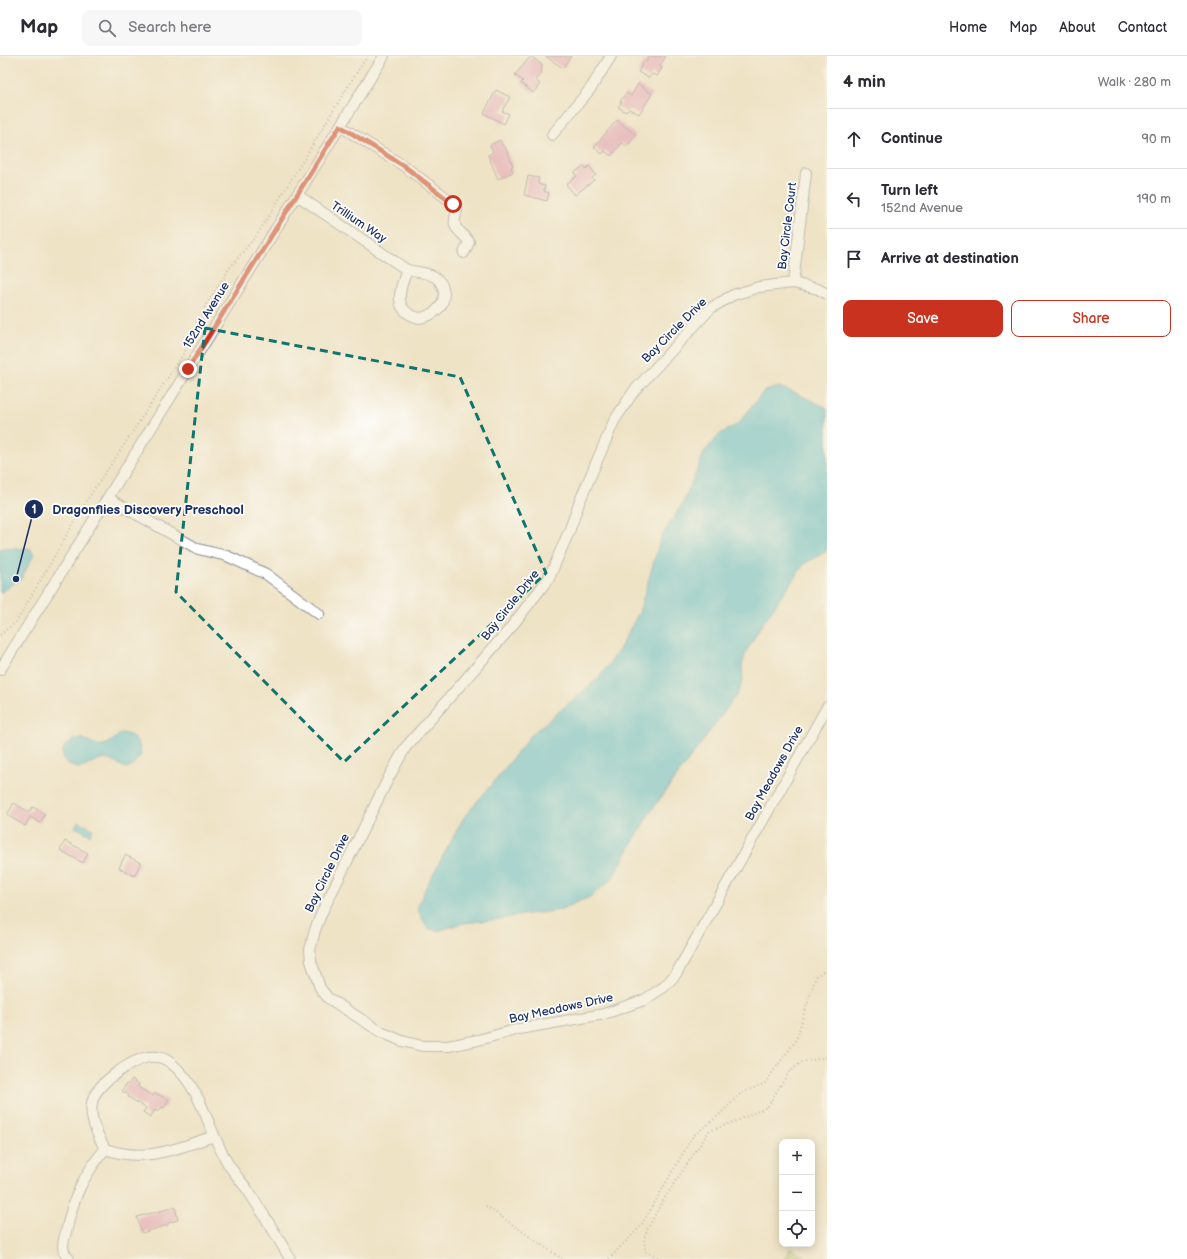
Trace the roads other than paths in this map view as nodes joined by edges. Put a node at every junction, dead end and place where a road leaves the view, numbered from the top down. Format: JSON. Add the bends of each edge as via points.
{"nodes":[{"id":1,"x":384,"y":56,"type":"edge"},
{"id":2,"x":611,"y":56,"type":"edge"},
{"id":3,"x":340,"y":126,"type":"junction"},
{"id":4,"x":552,"y":136,"type":"dead end"},
{"id":5,"x":806,"y":172,"type":"dead end"},
{"id":6,"x":297,"y":195,"type":"junction"},
{"id":7,"x":464,"y":253,"type":"dead end"},
{"id":8,"x":407,"y":270,"type":"junction"},
{"id":9,"x":793,"y":283,"type":"junction"},
{"id":10,"x":827,"y":294,"type":"edge"},
{"id":11,"x":108,"y":498,"type":"junction"},
{"id":12,"x":320,"y":614,"type":"dead end"},
{"id":13,"x":0,"y":670,"type":"edge"},
{"id":14,"x":827,"y":707,"type":"edge"},
{"id":15,"x":320,"y":988,"type":"joint"},
{"id":16,"x":214,"y":1136,"type":"junction"},
{"id":17,"x":105,"y":1149,"type":"junction"},
{"id":18,"x":69,"y":1259,"type":"edge"},
{"id":19,"x":290,"y":1259,"type":"edge"}],
"edges":[{"from":1,"to":3,"type":"street","name":"152nd Avenue"},
{"from":2,"to":4,"type":"street","via":[[591,88]]},
{"from":3,"to":6,"type":"street","name":"152nd Avenue"},
{"from":3,"to":7,"type":"street","via":[[404,166],[453,204],[457,212],[455,227],[469,242]]},
{"from":5,"to":9,"type":"street","name":"Bay Circle Court"},
{"from":6,"to":8,"type":"street","name":"Trillium Way"},
{"from":6,"to":11,"type":"street","name":"152nd Avenue"},
{"from":8,"to":8,"type":"street","name":"Trillium Way","via":[[400,289],[401,306],[406,313],[419,318],[432,314],[441,306],[444,297],[441,283],[427,273]]},
{"from":9,"to":10,"type":"street","name":"Bay Circle Drive"},
{"from":9,"to":15,"type":"street","name":"Bay Circle Drive","via":[[760,287],[733,295],[711,308],[630,397],[614,421],[549,578],[508,631],[405,748],[389,777],[315,930],[310,950]]},
{"from":11,"to":12,"type":"street","via":[[198,549],[227,556],[266,574]]},
{"from":11,"to":13,"type":"street","name":"152nd Avenue"},
{"from":14,"to":15,"type":"street","name":"Bay Meadows Drive","via":[[676,974],[664,988],[644,1000],[604,1014],[519,1029],[448,1046],[422,1046],[381,1032],[328,998]]},
{"from":16,"to":17,"type":"street","via":[[155,1154],[118,1154]]},
{"from":16,"to":17,"type":"street","via":[[201,1103],[184,1076],[171,1062],[161,1057],[150,1057],[137,1060],[113,1076],[100,1087],[92,1101],[91,1116]]},
{"from":16,"to":19,"type":"street","via":[[227,1162]]},
{"from":17,"to":18,"type":"street","via":[[89,1170],[72,1205],[62,1248]]}]}
